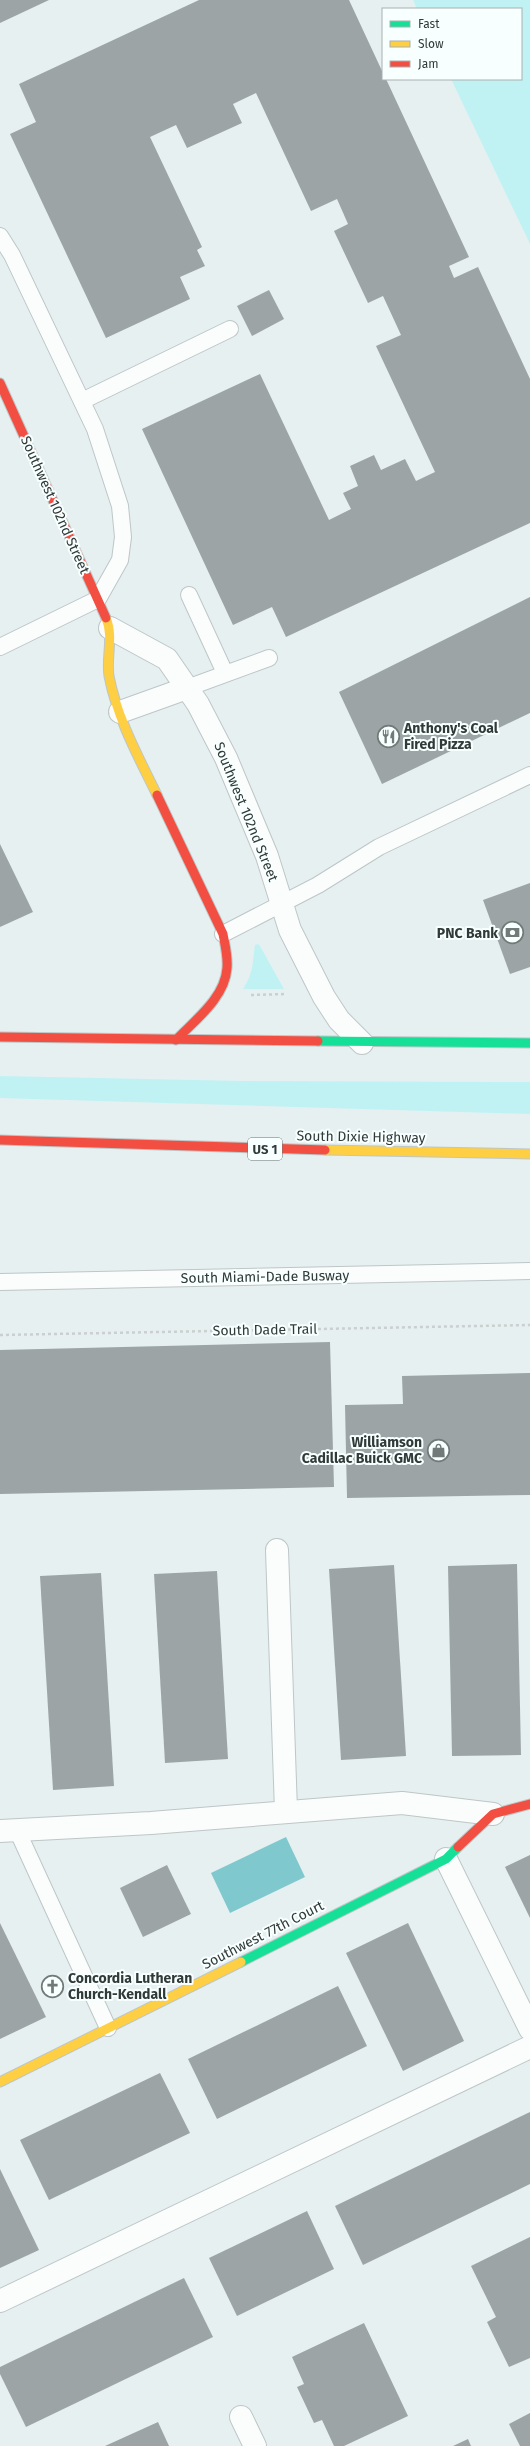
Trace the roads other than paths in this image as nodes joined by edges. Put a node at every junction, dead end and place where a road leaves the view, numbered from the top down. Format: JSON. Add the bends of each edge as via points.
{"nodes":[{"id":1,"x":0,"y":236,"type":"edge"},
{"id":2,"x":230,"y":330,"type":"dead end"},
{"id":3,"x":0,"y":383,"type":"edge"},
{"id":4,"x":82,"y":401,"type":"junction"},
{"id":5,"x":189,"y":595,"type":"dead end"},
{"id":6,"x":98,"y":599,"type":"junction"},
{"id":7,"x":110,"y":628,"type":"junction"},
{"id":8,"x":0,"y":647,"type":"edge"},
{"id":9,"x":269,"y":658,"type":"dead end"},
{"id":10,"x":225,"y":673,"type":"junction"},
{"id":11,"x":187,"y":688,"type":"junction"},
{"id":12,"x":120,"y":712,"type":"junction"},
{"id":13,"x":530,"y":775,"type":"edge"},
{"id":14,"x":282,"y":904,"type":"junction"},
{"id":15,"x":224,"y":934,"type":"junction"},
{"id":16,"x":0,"y":1037,"type":"edge"},
{"id":17,"x":176,"y":1040,"type":"junction"},
{"id":18,"x":362,"y":1043,"type":"junction"},
{"id":19,"x":530,"y":1043,"type":"edge"},
{"id":20,"x":0,"y":1140,"type":"edge"},
{"id":21,"x":530,"y":1154,"type":"edge"},
{"id":22,"x":530,"y":1271,"type":"edge"},
{"id":23,"x":0,"y":1282,"type":"edge"},
{"id":24,"x":277,"y":1550,"type":"dead end"},
{"id":25,"x":530,"y":1804,"type":"edge"},
{"id":26,"x":286,"y":1811,"type":"junction"},
{"id":27,"x":493,"y":1814,"type":"junction"},
{"id":28,"x":8,"y":1830,"type":"edge"},
{"id":29,"x":446,"y":1859,"type":"junction"},
{"id":30,"x":108,"y":2028,"type":"junction"},
{"id":31,"x":530,"y":2029,"type":"edge"},
{"id":32,"x":530,"y":2047,"type":"edge"},
{"id":33,"x":0,"y":2082,"type":"edge"},
{"id":34,"x":0,"y":2301,"type":"edge"},
{"id":35,"x":241,"y":2417,"type":"dead end"},
{"id":36,"x":255,"y":2446,"type":"edge"}],
"edges":[{"from":1,"to":4,"type":"lane","via":[[12,255]]},
{"from":2,"to":4,"type":"lane"},
{"from":3,"to":6,"type":"main road","name":"Southwest 102nd Street"},
{"from":4,"to":6,"type":"lane","via":[[109,468],[120,506],[123,537],[120,560]]},
{"from":5,"to":10,"type":"lane"},
{"from":6,"to":7,"type":"main road","name":"Southwest 102nd Street"},
{"from":6,"to":8,"type":"lane"},
{"from":7,"to":11,"type":"street","name":"Southwest 102nd Street","via":[[167,659]]},
{"from":7,"to":12,"type":"main road","name":"Southwest 102nd Street","via":[[109,676]]},
{"from":9,"to":10,"type":"lane"},
{"from":10,"to":11,"type":"lane"},
{"from":11,"to":12,"type":"street"},
{"from":11,"to":14,"type":"street","name":"Southwest 102nd Street","via":[[209,722],[226,758],[267,856]]},
{"from":12,"to":15,"type":"main road","name":"Southwest 102nd Street","via":[[136,751]]},
{"from":13,"to":14,"type":"lane","via":[[379,847]]},
{"from":14,"to":15,"type":"lane"},
{"from":14,"to":18,"type":"street","name":"Southwest 102nd Street","via":[[290,930],[324,997],[339,1020]]},
{"from":15,"to":17,"type":"main road","name":"Southwest 102nd Street","via":[[227,971],[223,982],[216,996]]},
{"from":16,"to":17,"type":"main road"},
{"from":17,"to":18,"type":"main road"},
{"from":18,"to":19,"type":"main road"},
{"from":20,"to":21,"type":"main road","name":"South Dixie Highway","number":"US 1"},
{"from":22,"to":23,"type":"lane","name":"South Miami-Dade Busway"},
{"from":24,"to":26,"type":"street"},
{"from":25,"to":27,"type":"main road","name":"Southwest 77th Court"},
{"from":26,"to":27,"type":"street","via":[[402,1803]]},
{"from":26,"to":28,"type":"street","via":[[151,1823]]},
{"from":27,"to":29,"type":"main road","name":"Southwest 77th Court"},
{"from":28,"to":30,"type":"lane"},
{"from":29,"to":30,"type":"main road","name":"Southwest 77th Court"},
{"from":29,"to":31,"type":"street"},
{"from":30,"to":33,"type":"main road","name":"Southwest 77th Court"},
{"from":32,"to":34,"type":"street"},
{"from":35,"to":36,"type":"street"}]}
